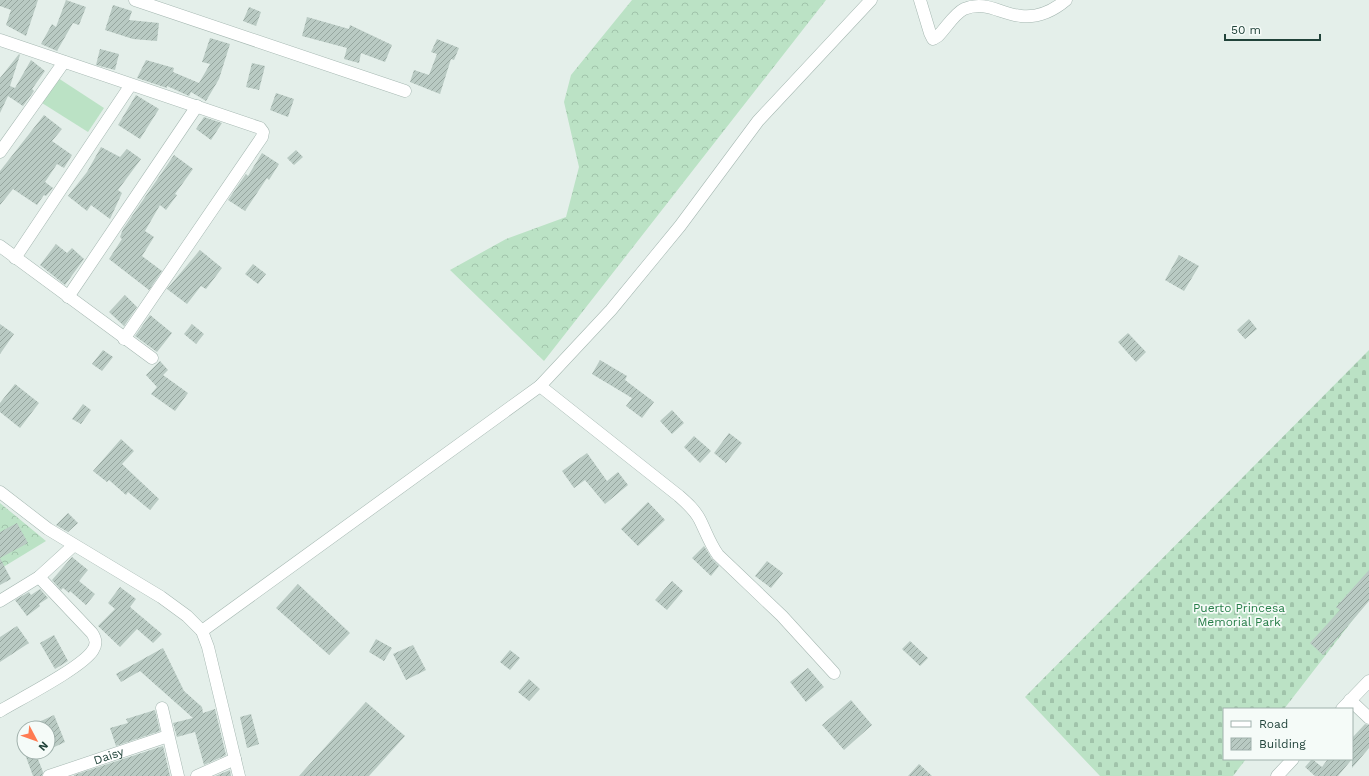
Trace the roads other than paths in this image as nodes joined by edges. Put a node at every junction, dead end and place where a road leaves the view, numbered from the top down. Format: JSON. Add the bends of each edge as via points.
{"nodes":[{"id":1,"x":136,"y":0,"type":"edge"},
{"id":2,"x":871,"y":0,"type":"edge"},
{"id":3,"x":920,"y":0,"type":"edge"},
{"id":4,"x":1066,"y":0,"type":"edge"},
{"id":5,"x":0,"y":40,"type":"edge"},
{"id":6,"x":64,"y":62,"type":"junction"},
{"id":7,"x":130,"y":86,"type":"junction"},
{"id":8,"x":405,"y":91,"type":"dead end"},
{"id":9,"x":196,"y":106,"type":"junction"},
{"id":10,"x":0,"y":152,"type":"edge"},
{"id":11,"x":0,"y":246,"type":"edge"},
{"id":12,"x":15,"y":258,"type":"junction"},
{"id":13,"x":68,"y":297,"type":"junction"},
{"id":14,"x":124,"y":339,"type":"junction"},
{"id":15,"x":152,"y":358,"type":"dead end"},
{"id":16,"x":540,"y":386,"type":"junction"},
{"id":17,"x":0,"y":492,"type":"edge"},
{"id":18,"x":73,"y":546,"type":"junction"},
{"id":19,"x":39,"y":578,"type":"junction"},
{"id":20,"x":0,"y":601,"type":"edge"},
{"id":21,"x":202,"y":631,"type":"junction"},
{"id":22,"x":834,"y":673,"type":"dead end"},
{"id":23,"x":1369,"y":681,"type":"edge"},
{"id":24,"x":1350,"y":700,"type":"junction"},
{"id":25,"x":162,"y":708,"type":"dead end"},
{"id":26,"x":1343,"y":708,"type":"edge"},
{"id":27,"x":0,"y":712,"type":"edge"},
{"id":28,"x":1369,"y":718,"type":"edge"},
{"id":29,"x":168,"y":736,"type":"junction"},
{"id":30,"x":235,"y":759,"type":"junction"},
{"id":31,"x":1292,"y":760,"type":"edge"},
{"id":32,"x":49,"y":776,"type":"edge"},
{"id":33,"x":178,"y":776,"type":"edge"},
{"id":34,"x":197,"y":776,"type":"edge"},
{"id":35,"x":239,"y":776,"type":"edge"},
{"id":36,"x":1276,"y":776,"type":"edge"}],
"edges":[{"from":1,"to":8,"type":"street"},
{"from":2,"to":16,"type":"street","via":[[758,121],[680,226],[611,310]]},
{"from":3,"to":4,"type":"street","via":[[933,39],[964,10],[982,5],[1021,16],[1048,13]]},
{"from":5,"to":6,"type":"street"},
{"from":6,"to":7,"type":"street"},
{"from":6,"to":10,"type":"street"},
{"from":7,"to":9,"type":"street"},
{"from":7,"to":12,"type":"street"},
{"from":9,"to":13,"type":"street"},
{"from":9,"to":14,"type":"street","via":[[260,128],[262,134]]},
{"from":11,"to":12,"type":"street"},
{"from":12,"to":13,"type":"street"},
{"from":13,"to":14,"type":"street"},
{"from":14,"to":15,"type":"street"},
{"from":16,"to":21,"type":"street"},
{"from":16,"to":22,"type":"street","via":[[692,508],[718,555],[782,616]]},
{"from":17,"to":18,"type":"street"},
{"from":18,"to":19,"type":"street"},
{"from":18,"to":21,"type":"street","via":[[161,597],[188,616]]},
{"from":19,"to":20,"type":"street"},
{"from":19,"to":27,"type":"street","via":[[92,633],[96,643],[83,662]]},
{"from":21,"to":30,"type":"street"},
{"from":23,"to":24,"type":"street"},
{"from":24,"to":26,"type":"street"},
{"from":24,"to":28,"type":"street"},
{"from":25,"to":29,"type":"street"},
{"from":29,"to":32,"type":"street","name":"Daisy"},
{"from":29,"to":33,"type":"street"},
{"from":30,"to":34,"type":"street"},
{"from":30,"to":35,"type":"street"},
{"from":31,"to":36,"type":"street"}]}
